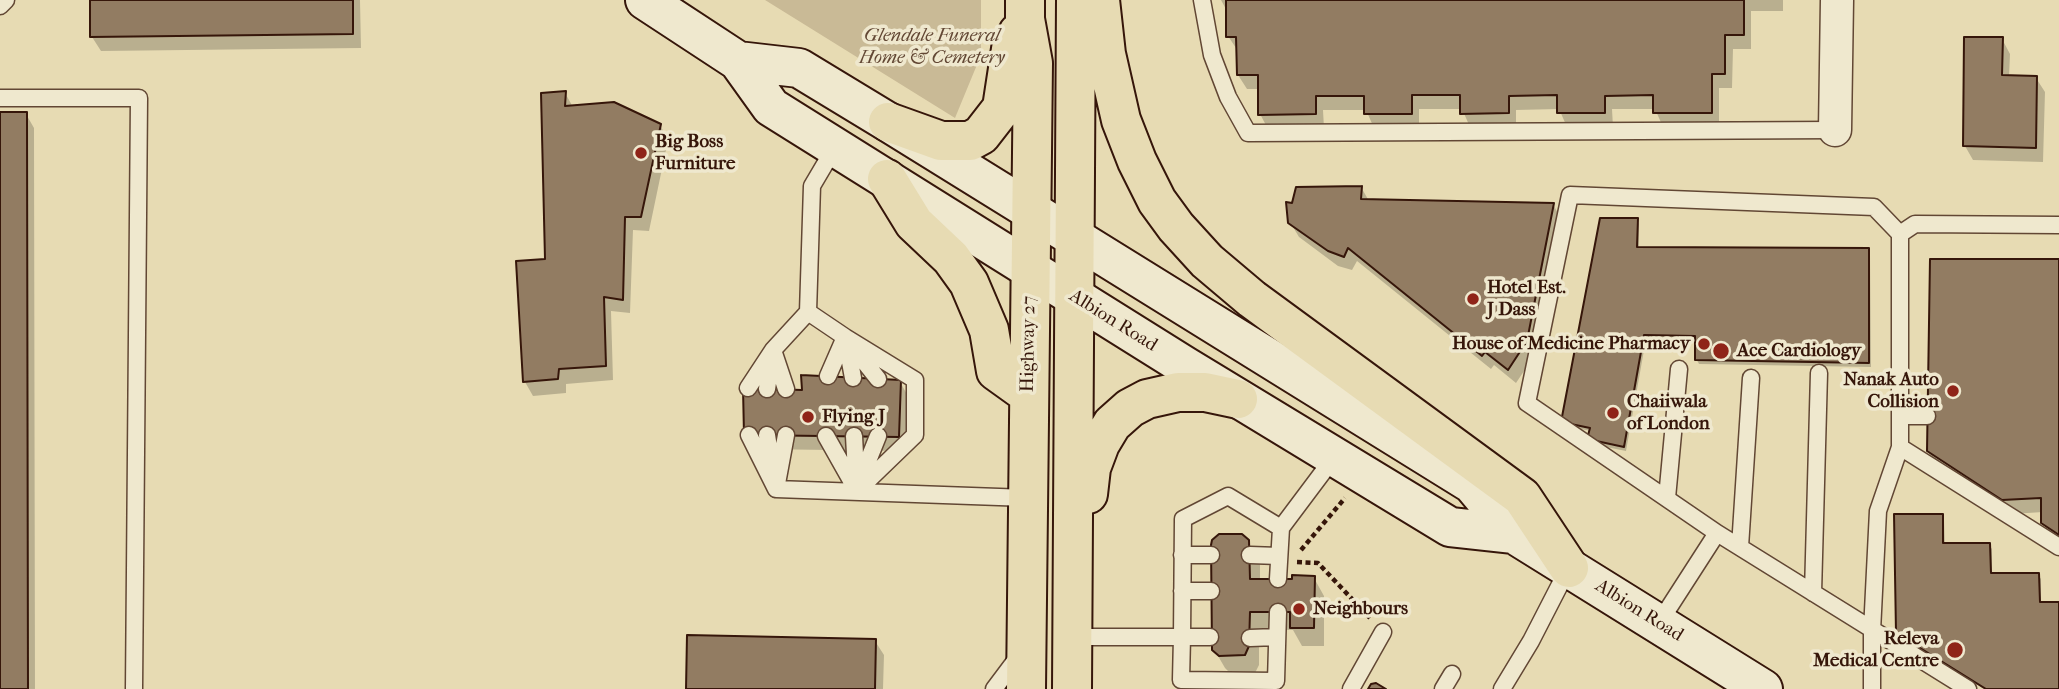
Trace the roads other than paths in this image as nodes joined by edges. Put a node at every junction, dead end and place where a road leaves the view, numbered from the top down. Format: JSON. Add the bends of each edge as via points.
{"nodes":[{"id":1,"x":6,"y":0,"type":"edge"},
{"id":2,"x":645,"y":0,"type":"edge"},
{"id":3,"x":1076,"y":0,"type":"edge"},
{"id":4,"x":1100,"y":0,"type":"edge"},
{"id":5,"x":1202,"y":0,"type":"edge"},
{"id":6,"x":1837,"y":0,"type":"edge"},
{"id":7,"x":0,"y":6,"type":"edge"},
{"id":8,"x":1025,"y":9,"type":"edge"},
{"id":9,"x":738,"y":61,"type":"junction"},
{"id":10,"x":0,"y":98,"type":"edge"},
{"id":11,"x":888,"y":122,"type":"junction"},
{"id":12,"x":1835,"y":130,"type":"joint"},
{"id":13,"x":835,"y":147,"type":"junction"},
{"id":14,"x":887,"y":179,"type":"junction"},
{"id":15,"x":1031,"y":211,"type":"junction"},
{"id":16,"x":2059,"y":225,"type":"edge"},
{"id":17,"x":1900,"y":234,"type":"junction"},
{"id":18,"x":1074,"y":238,"type":"junction"},
{"id":19,"x":1030,"y":269,"type":"junction"},
{"id":20,"x":1074,"y":296,"type":"junction"},
{"id":21,"x":808,"y":313,"type":"junction"},
{"id":22,"x":845,"y":337,"type":"junction"},
{"id":23,"x":773,"y":350,"type":"junction"},
{"id":24,"x":1679,"y":369,"type":"dead end"},
{"id":25,"x":1819,"y":373,"type":"dead end"},
{"id":26,"x":828,"y":376,"type":"dead end"},
{"id":27,"x":853,"y":378,"type":"dead end"},
{"id":28,"x":1751,"y":378,"type":"dead end"},
{"id":29,"x":878,"y":379,"type":"dead end"},
{"id":30,"x":747,"y":388,"type":"dead end"},
{"id":31,"x":767,"y":389,"type":"dead end"},
{"id":32,"x":786,"y":389,"type":"dead end"},
{"id":33,"x":1028,"y":394,"type":"junction"},
{"id":34,"x":1238,"y":399,"type":"junction"},
{"id":35,"x":1900,"y":416,"type":"junction"},
{"id":36,"x":1927,"y":416,"type":"dead end"},
{"id":37,"x":749,"y":435,"type":"dead end"},
{"id":38,"x":767,"y":435,"type":"dead end"},
{"id":39,"x":786,"y":435,"type":"dead end"},
{"id":40,"x":826,"y":436,"type":"dead end"},
{"id":41,"x":854,"y":436,"type":"dead end"},
{"id":42,"x":878,"y":436,"type":"dead end"},
{"id":43,"x":1900,"y":447,"type":"junction"},
{"id":44,"x":1336,"y":456,"type":"junction"},
{"id":45,"x":776,"y":489,"type":"junction"},
{"id":46,"x":856,"y":491,"type":"junction"},
{"id":47,"x":1027,"y":498,"type":"junction"},
{"id":48,"x":1667,"y":498,"type":"junction"},
{"id":49,"x":1281,"y":528,"type":"junction"},
{"id":50,"x":1073,"y":531,"type":"junction"},
{"id":51,"x":1717,"y":533,"type":"junction"},
{"id":52,"x":1514,"y":534,"type":"junction"},
{"id":53,"x":1740,"y":547,"type":"junction"},
{"id":54,"x":2059,"y":547,"type":"edge"},
{"id":55,"x":1182,"y":555,"type":"junction"},
{"id":56,"x":1211,"y":555,"type":"dead end"},
{"id":57,"x":1250,"y":555,"type":"dead end"},
{"id":58,"x":1279,"y":556,"type":"junction"},
{"id":59,"x":1569,"y":568,"type":"junction"},
{"id":60,"x":1278,"y":579,"type":"dead end"},
{"id":61,"x":1182,"y":591,"type":"junction"},
{"id":62,"x":1211,"y":591,"type":"dead end"},
{"id":63,"x":1813,"y":593,"type":"junction"},
{"id":64,"x":1278,"y":612,"type":"dead end"},
{"id":65,"x":1659,"y":623,"type":"junction"},
{"id":66,"x":1872,"y":631,"type":"junction"},
{"id":67,"x":1383,"y":632,"type":"road end"},
{"id":68,"x":1277,"y":636,"type":"junction"},
{"id":69,"x":1072,"y":637,"type":"junction"},
{"id":70,"x":1182,"y":637,"type":"junction"},
{"id":71,"x":1210,"y":637,"type":"dead end"},
{"id":72,"x":1250,"y":638,"type":"dead end"},
{"id":73,"x":1026,"y":646,"type":"junction"},
{"id":74,"x":1452,"y":674,"type":"dead end"},
{"id":75,"x":134,"y":689,"type":"edge"},
{"id":76,"x":994,"y":689,"type":"edge"},
{"id":77,"x":1026,"y":689,"type":"edge"},
{"id":78,"x":1072,"y":689,"type":"edge"},
{"id":79,"x":1351,"y":689,"type":"edge"},
{"id":80,"x":1443,"y":689,"type":"edge"},
{"id":81,"x":1502,"y":689,"type":"edge"},
{"id":82,"x":1763,"y":689,"type":"edge"},
{"id":83,"x":1872,"y":689,"type":"edge"},
{"id":84,"x":1968,"y":689,"type":"edge"}],
"edges":[{"from":1,"to":7,"type":"lane"},
{"from":2,"to":9,"type":"main road","name":"Albion Road"},
{"from":3,"to":18,"type":"main road"},
{"from":4,"to":59,"type":"main road","via":[[1121,120],[1157,201],[1176,227],[1252,299],[1522,498]]},
{"from":5,"to":12,"type":"lane","via":[[1212,55],[1227,97],[1248,133]]},
{"from":6,"to":12,"type":"street"},
{"from":8,"to":11,"type":"main road","via":[[1011,49],[1002,108],[981,135],[970,141],[941,141]]},
{"from":8,"to":15,"type":"main road","name":"Highway 27","via":[[1033,63]]},
{"from":9,"to":11,"type":"main road","name":"Albion Road","via":[[799,68]]},
{"from":9,"to":13,"type":"main road","name":"Albion Road","via":[[771,107]]},
{"from":10,"to":75,"type":"lane","via":[[139,98]]},
{"from":11,"to":15,"type":"main road","name":"Albion Road"},
{"from":13,"to":14,"type":"main road","name":"Albion Road"},
{"from":13,"to":21,"type":"lane","via":[[812,186]]},
{"from":14,"to":19,"type":"main road","name":"Albion Road"},
{"from":14,"to":33,"type":"main road","via":[[914,223],[951,258],[969,283],[989,330],[996,371]]},
{"from":15,"to":18,"type":"main road","name":"Albion Road"},
{"from":15,"to":19,"type":"main road","name":"Highway 27"},
{"from":16,"to":17,"type":"lane","via":[[1915,224]]},
{"from":17,"to":35,"type":"lane"},
{"from":17,"to":48,"type":"lane","via":[[1874,207],[1570,195],[1527,402]]},
{"from":18,"to":20,"type":"main road"},
{"from":18,"to":52,"type":"main road","name":"Albion Road","via":[[1472,484]]},
{"from":19,"to":20,"type":"main road","name":"Albion Road"},
{"from":19,"to":33,"type":"main road","name":"Highway 27"},
{"from":20,"to":34,"type":"main road","name":"Albion Road"},
{"from":20,"to":50,"type":"main road"},
{"from":21,"to":22,"type":"lane"},
{"from":21,"to":23,"type":"lane"},
{"from":22,"to":26,"type":"lane"},
{"from":22,"to":27,"type":"lane"},
{"from":22,"to":29,"type":"lane"},
{"from":22,"to":46,"type":"lane","via":[[915,380],[915,435]]},
{"from":23,"to":30,"type":"lane"},
{"from":23,"to":31,"type":"lane"},
{"from":23,"to":32,"type":"lane"},
{"from":24,"to":48,"type":"lane"},
{"from":25,"to":63,"type":"lane"},
{"from":28,"to":53,"type":"lane"},
{"from":33,"to":47,"type":"main road","name":"Highway 27"},
{"from":34,"to":44,"type":"main road","name":"Albion Road"},
{"from":34,"to":50,"type":"main road","via":[[1178,392],[1130,408],[1112,424],[1100,444],[1091,468],[1087,504]]},
{"from":35,"to":36,"type":"lane"},
{"from":35,"to":43,"type":"lane"},
{"from":37,"to":45,"type":"lane"},
{"from":38,"to":45,"type":"lane"},
{"from":39,"to":45,"type":"lane"},
{"from":40,"to":46,"type":"lane"},
{"from":41,"to":46,"type":"lane"},
{"from":42,"to":46,"type":"lane"},
{"from":43,"to":54,"type":"lane"},
{"from":43,"to":66,"type":"lane","via":[[1878,511]]},
{"from":44,"to":49,"type":"lane"},
{"from":44,"to":52,"type":"main road","name":"Albion Road","via":[[1450,527]]},
{"from":45,"to":46,"type":"lane"},
{"from":46,"to":47,"type":"lane"},
{"from":47,"to":73,"type":"main road","name":"Highway 27"},
{"from":48,"to":51,"type":"lane"},
{"from":49,"to":55,"type":"lane","via":[[1228,496],[1182,519]]},
{"from":49,"to":58,"type":"lane"},
{"from":50,"to":69,"type":"main road"},
{"from":51,"to":53,"type":"lane"},
{"from":51,"to":65,"type":"lane"},
{"from":52,"to":59,"type":"main road","name":"Albion Road"},
{"from":53,"to":63,"type":"lane"},
{"from":55,"to":56,"type":"lane"},
{"from":55,"to":61,"type":"lane"},
{"from":57,"to":58,"type":"lane"},
{"from":58,"to":60,"type":"lane"},
{"from":59,"to":65,"type":"main road","name":"Albion Road"},
{"from":59,"to":81,"type":"lane"},
{"from":61,"to":62,"type":"lane"},
{"from":61,"to":70,"type":"lane"},
{"from":63,"to":66,"type":"lane"},
{"from":64,"to":68,"type":"lane"},
{"from":65,"to":82,"type":"main road","name":"Albion Road"},
{"from":66,"to":83,"type":"lane"},
{"from":66,"to":84,"type":"lane"},
{"from":67,"to":79,"type":"lane"},
{"from":68,"to":70,"type":"lane","via":[[1276,681],[1181,680]]},
{"from":68,"to":72,"type":"lane"},
{"from":69,"to":70,"type":"lane"},
{"from":69,"to":78,"type":"main road"},
{"from":70,"to":71,"type":"lane"},
{"from":73,"to":76,"type":"lane"},
{"from":73,"to":77,"type":"main road","name":"Highway 27"},
{"from":74,"to":80,"type":"lane"}]}
